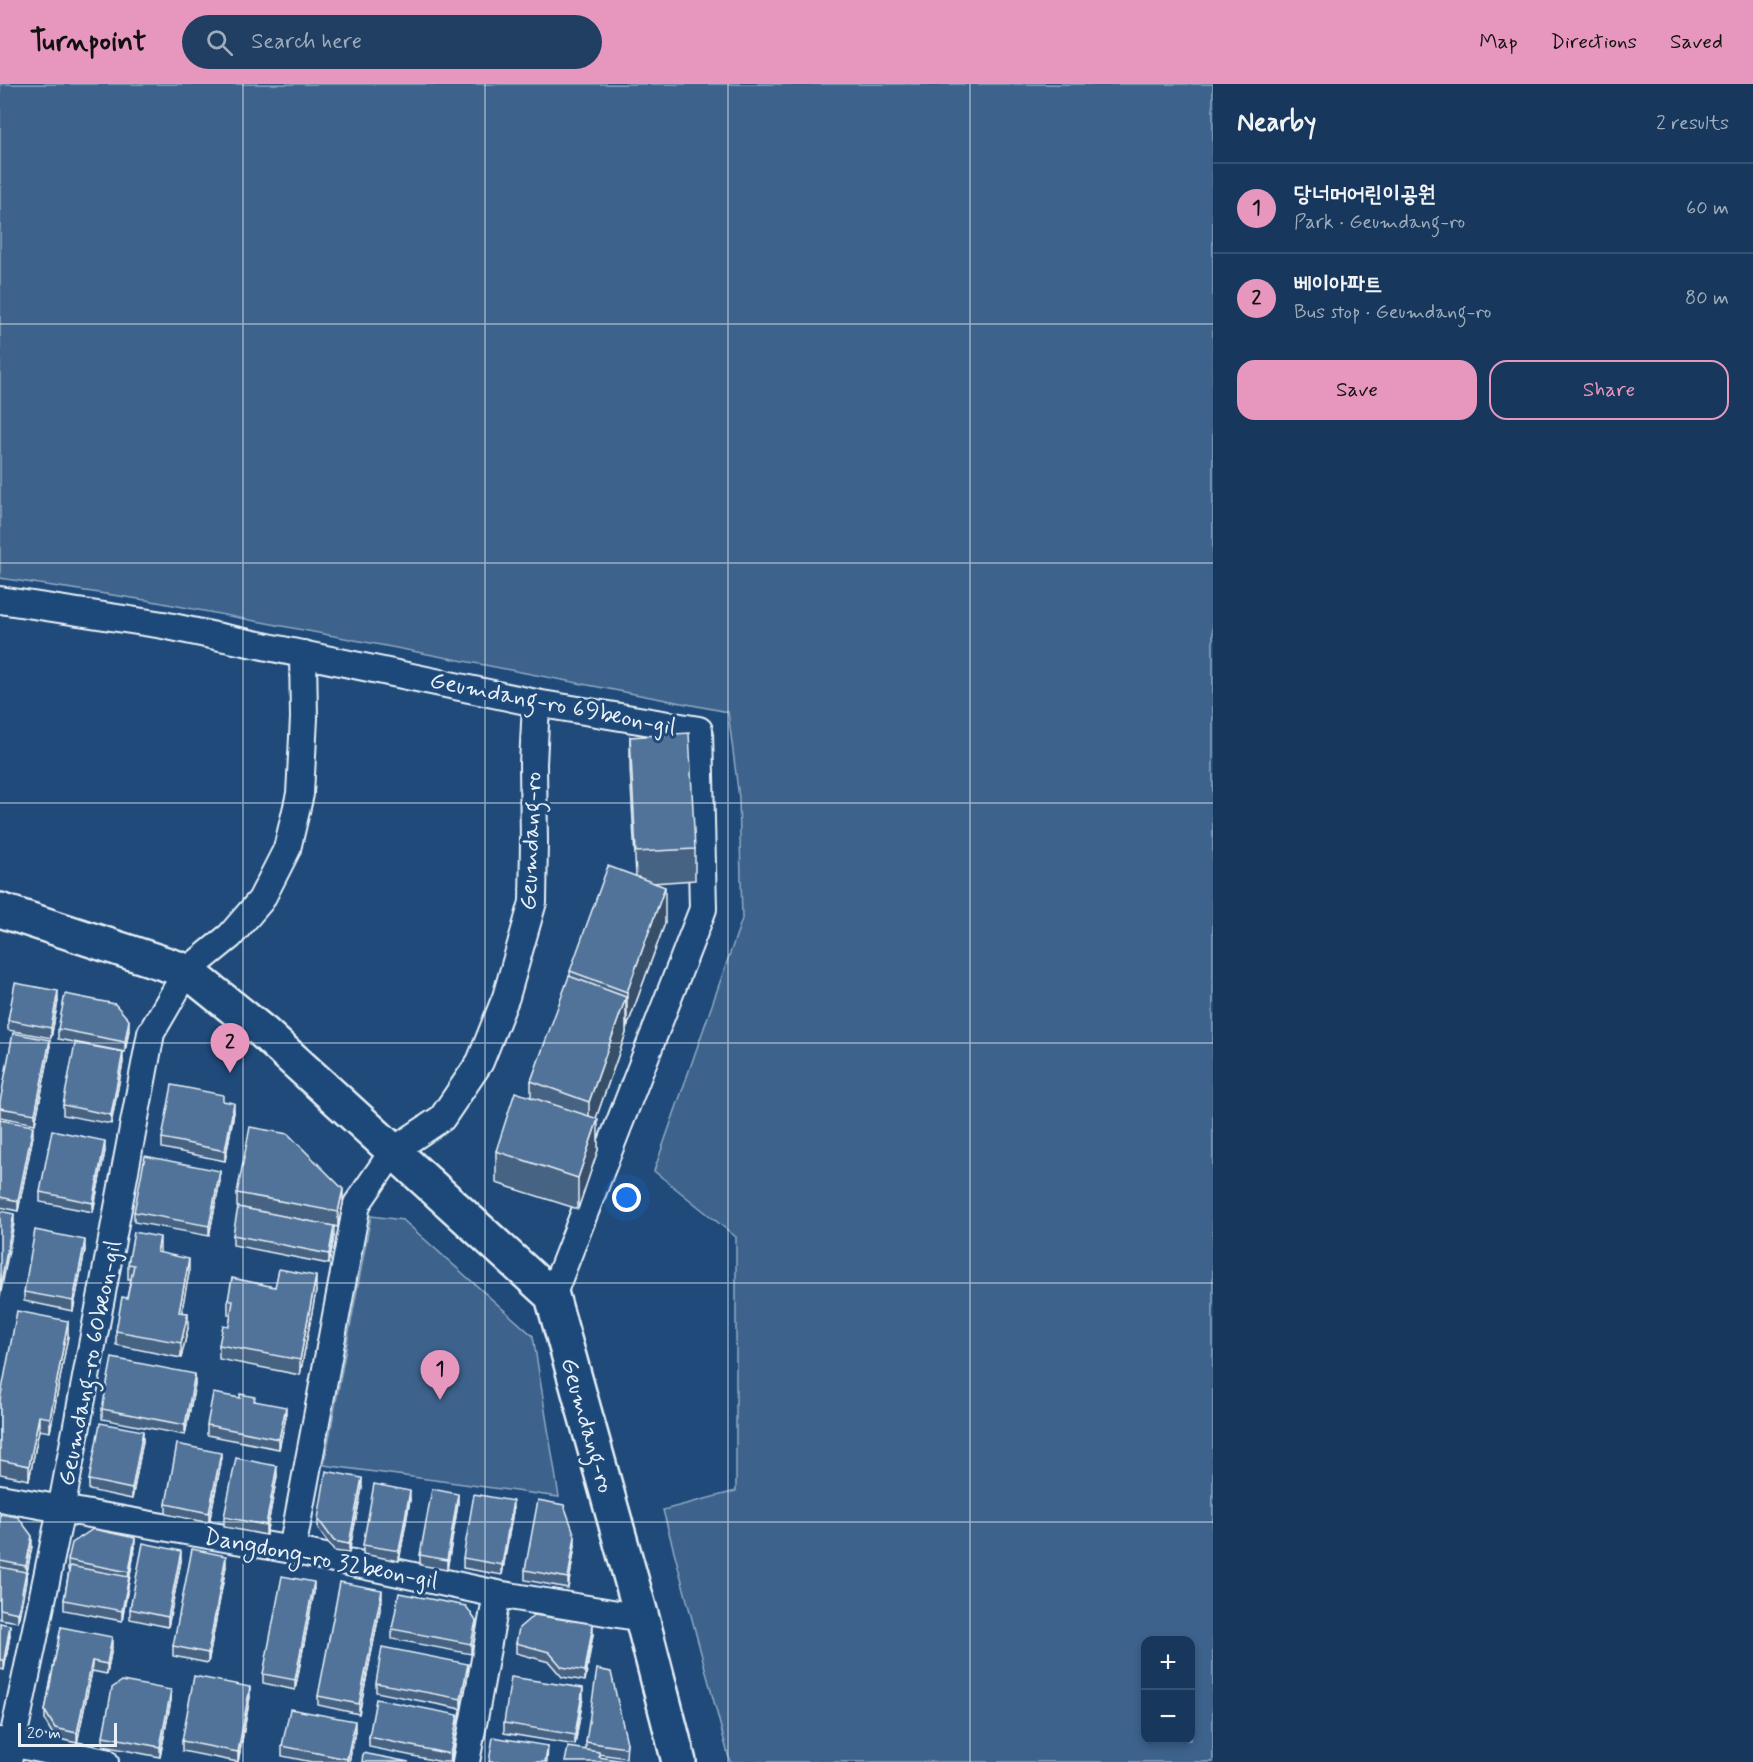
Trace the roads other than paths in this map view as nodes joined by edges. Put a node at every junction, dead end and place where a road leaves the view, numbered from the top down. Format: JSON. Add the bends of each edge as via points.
{"nodes":[{"id":1,"x":0,"y":600,"type":"edge"},
{"id":2,"x":303,"y":654,"type":"junction"},
{"id":3,"x":536,"y":703,"type":"junction"},
{"id":4,"x":0,"y":910,"type":"edge"},
{"id":5,"x":187,"y":971,"type":"junction"},
{"id":6,"x":394,"y":1150,"type":"junction"},
{"id":7,"x":552,"y":1296,"type":"junction"},
{"id":8,"x":0,"y":1498,"type":"edge"},
{"id":9,"x":62,"y":1510,"type":"junction"},
{"id":10,"x":292,"y":1550,"type":"junction"},
{"id":11,"x":497,"y":1594,"type":"junction"},
{"id":12,"x":642,"y":1618,"type":"junction"},
{"id":13,"x":7,"y":1749,"type":"edge"},
{"id":14,"x":105,"y":1762,"type":"edge"},
{"id":15,"x":466,"y":1762,"type":"edge"},
{"id":16,"x":679,"y":1762,"type":"edge"}],
"edges":[{"from":1,"to":2,"type":"street","name":"Geumdang-ro 69beon-gil","via":[[163,625]]},
{"from":2,"to":3,"type":"street","name":"Geumdang-ro 69beon-gil"},
{"from":2,"to":5,"type":"street","via":[[300,794],[287,849],[261,900],[230,936]]},
{"from":3,"to":6,"type":"street","name":"Geumdang-ro","via":[[533,902],[506,997],[480,1062],[442,1118]]},
{"from":3,"to":7,"type":"street","name":"Geumdang-ro 69beon-gil","via":[[699,730],[703,909]]},
{"from":4,"to":5,"type":"street"},
{"from":5,"to":6,"type":"street","via":[[263,1032]]},
{"from":5,"to":9,"type":"street","name":"Geumdang-ro 60beon-gil","via":[[151,1033]]},
{"from":6,"to":7,"type":"street"},
{"from":6,"to":10,"type":"street","name":"Geumdang-ro","via":[[357,1204]]},
{"from":7,"to":12,"type":"street","name":"Geumdang-ro"},
{"from":8,"to":9,"type":"street","name":"Dangdong-ro 32beon-gil"},
{"from":9,"to":10,"type":"street","name":"Dangdong-ro 32beon-gil"},
{"from":9,"to":13,"type":"street","name":"Geumdang-ro 60beon-gil"},
{"from":10,"to":11,"type":"street","name":"Dangdong-ro 32beon-gil"},
{"from":11,"to":12,"type":"street","name":"Dangdong-ro 32beon-gil"},
{"from":11,"to":15,"type":"street"},
{"from":12,"to":16,"type":"street","name":"Geumdang-ro"},
{"from":13,"to":14,"type":"street"}]}
